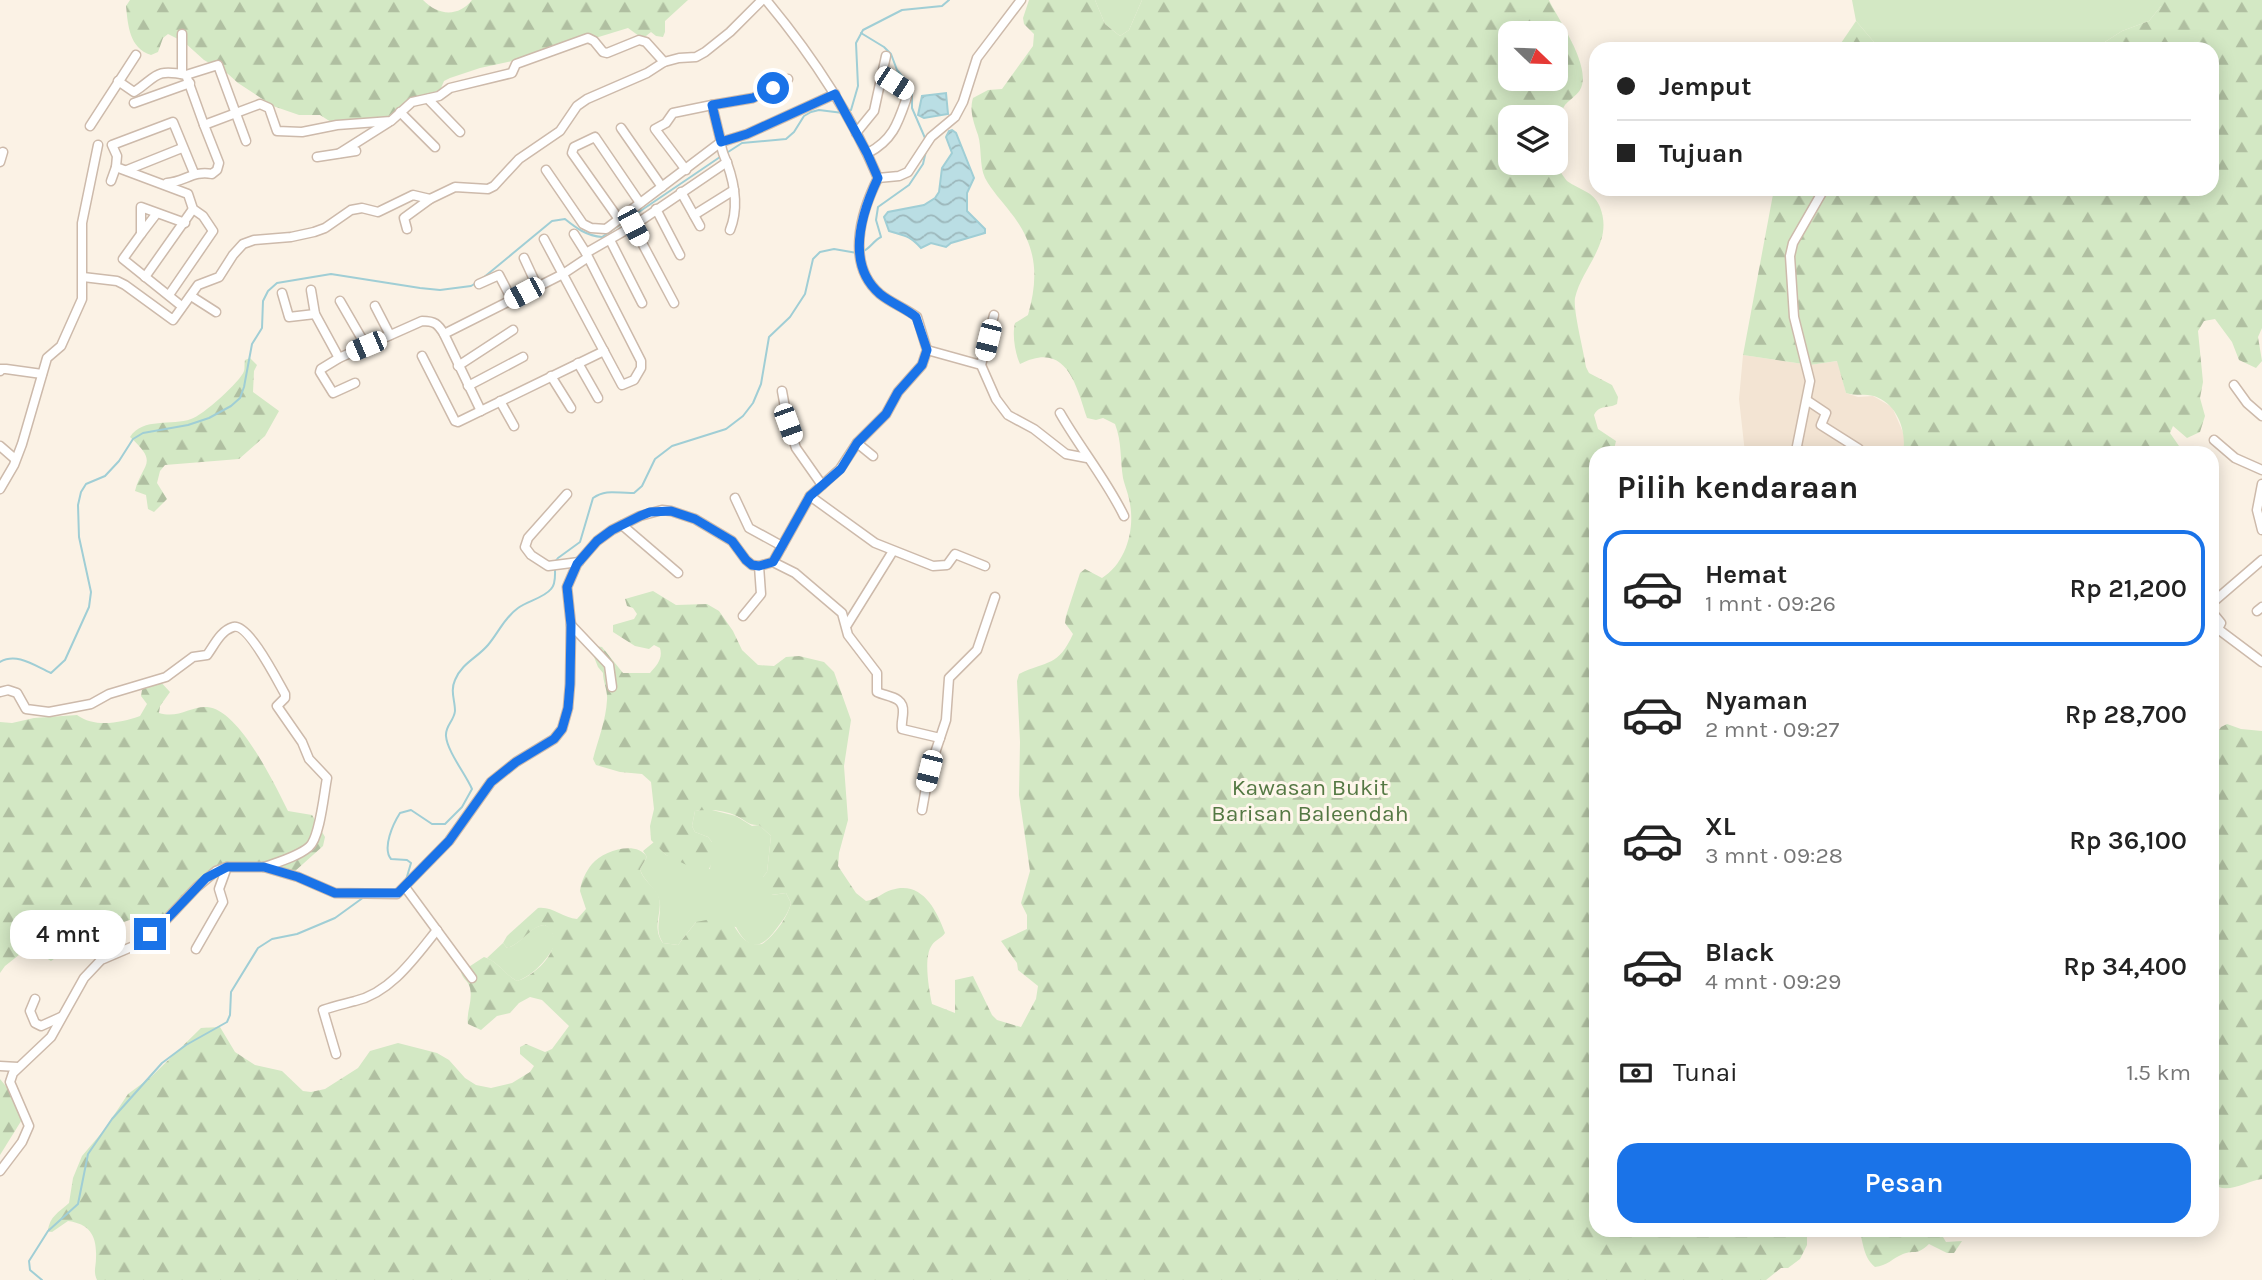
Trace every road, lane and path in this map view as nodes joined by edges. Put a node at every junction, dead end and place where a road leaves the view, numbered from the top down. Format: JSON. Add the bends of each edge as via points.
{"nodes":[{"id":1,"x":764,"y":0,"type":"edge"},
{"id":2,"x":1021,"y":0,"type":"edge"},
{"id":3,"x":182,"y":34,"type":"dead end"},
{"id":4,"x":136,"y":54,"type":"dead end"},
{"id":5,"x":886,"y":56,"type":"dead end"},
{"id":6,"x":664,"y":62,"type":"junction"},
{"id":7,"x":882,"y":75,"type":"junction"},
{"id":8,"x":186,"y":77,"type":"junction"},
{"id":9,"x":788,"y":79,"type":"dead end"},
{"id":10,"x":118,"y":81,"type":"junction"},
{"id":11,"x":835,"y":94,"type":"junction"},
{"id":12,"x":428,"y":99,"type":"junction"},
{"id":13,"x":134,"y":103,"type":"dead end"},
{"id":14,"x":712,"y":105,"type":"junction"},
{"id":15,"x":236,"y":112,"type":"junction"},
{"id":16,"x":400,"y":112,"type":"junction"},
{"id":17,"x":391,"y":121,"type":"junction"},
{"id":18,"x":204,"y":125,"type":"junction"},
{"id":19,"x":89,"y":126,"type":"dead end"},
{"id":20,"x":621,"y":128,"type":"dead end"},
{"id":21,"x":460,"y":132,"type":"dead end"},
{"id":22,"x":856,"y":133,"type":"junction"},
{"id":23,"x":246,"y":141,"type":"dead end"},
{"id":24,"x":721,"y":142,"type":"junction"},
{"id":25,"x":98,"y":145,"type":"dead end"},
{"id":26,"x":435,"y":147,"type":"dead end"},
{"id":27,"x":182,"y":148,"type":"junction"},
{"id":28,"x":356,"y":151,"type":"dead end"},
{"id":29,"x":341,"y":153,"type":"junction"},
{"id":30,"x":867,"y":153,"type":"junction"},
{"id":31,"x":317,"y":157,"type":"dead end"},
{"id":32,"x":725,"y":158,"type":"junction"},
{"id":33,"x":116,"y":167,"type":"junction"},
{"id":34,"x":127,"y":170,"type":"junction"},
{"id":35,"x":546,"y":170,"type":"dead end"},
{"id":36,"x":686,"y":170,"type":"junction"},
{"id":37,"x":194,"y":173,"type":"junction"},
{"id":38,"x":212,"y":174,"type":"junction"},
{"id":39,"x":225,"y":176,"type":"dead end"},
{"id":40,"x":878,"y":178,"type":"junction"},
{"id":41,"x":111,"y":181,"type":"dead end"},
{"id":42,"x":164,"y":184,"type":"junction"},
{"id":43,"x":663,"y":187,"type":"junction"},
{"id":44,"x":734,"y":190,"type":"junction"},
{"id":45,"x":681,"y":192,"type":"junction"},
{"id":46,"x":1820,"y":196,"type":"edge"},
{"id":47,"x":430,"y":199,"type":"junction"},
{"id":48,"x":640,"y":203,"type":"junction"},
{"id":49,"x":193,"y":209,"type":"junction"},
{"id":50,"x":656,"y":209,"type":"junction"},
{"id":51,"x":157,"y":213,"type":"junction"},
{"id":52,"x":694,"y":215,"type":"junction"},
{"id":53,"x":618,"y":218,"type":"junction"},
{"id":54,"x":186,"y":223,"type":"junction"},
{"id":55,"x":633,"y":226,"type":"junction"},
{"id":56,"x":700,"y":226,"type":"dead end"},
{"id":57,"x":407,"y":229,"type":"dead end"},
{"id":58,"x":730,"y":230,"type":"dead end"},
{"id":59,"x":141,"y":234,"type":"junction"},
{"id":60,"x":573,"y":234,"type":"dead end"},
{"id":61,"x":544,"y":239,"type":"dead end"},
{"id":62,"x":610,"y":240,"type":"junction"},
{"id":63,"x":587,"y":255,"type":"junction"},
{"id":64,"x":680,"y":255,"type":"dead end"},
{"id":65,"x":524,"y":258,"type":"dead end"},
{"id":66,"x":563,"y":274,"type":"junction"},
{"id":67,"x":83,"y":277,"type":"junction"},
{"id":68,"x":145,"y":277,"type":"junction"},
{"id":69,"x":479,"y":284,"type":"dead end"},
{"id":70,"x":537,"y":286,"type":"junction"},
{"id":71,"x":311,"y":290,"type":"dead end"},
{"id":72,"x":282,"y":293,"type":"dead end"},
{"id":73,"x":169,"y":295,"type":"junction"},
{"id":74,"x":191,"y":296,"type":"junction"},
{"id":75,"x":512,"y":300,"type":"junction"},
{"id":76,"x":340,"y":301,"type":"dead end"},
{"id":77,"x":642,"y":303,"type":"dead end"},
{"id":78,"x":674,"y":303,"type":"dead end"},
{"id":79,"x":178,"y":304,"type":"dead end"},
{"id":80,"x":375,"y":306,"type":"dead end"},
{"id":81,"x":216,"y":313,"type":"dead end"},
{"id":82,"x":315,"y":314,"type":"junction"},
{"id":83,"x":994,"y":315,"type":"dead end"},
{"id":84,"x":513,"y":330,"type":"dead end"},
{"id":85,"x":444,"y":334,"type":"junction"},
{"id":86,"x":390,"y":335,"type":"junction"},
{"id":87,"x":366,"y":346,"type":"junction"},
{"id":88,"x":927,"y":350,"type":"junction"},
{"id":89,"x":604,"y":351,"type":"junction"},
{"id":90,"x":422,"y":356,"type":"dead end"},
{"id":91,"x":523,"y":357,"type":"dead end"},
{"id":92,"x":340,"y":358,"type":"junction"},
{"id":93,"x":578,"y":363,"type":"junction"},
{"id":94,"x":981,"y":365,"type":"junction"},
{"id":95,"x":458,"y":366,"type":"junction"},
{"id":96,"x":0,"y":371,"type":"edge"},
{"id":97,"x":42,"y":374,"type":"junction"},
{"id":98,"x":551,"y":376,"type":"junction"},
{"id":99,"x":355,"y":383,"type":"dead end"},
{"id":100,"x":2234,"y":385,"type":"dead end"},
{"id":101,"x":468,"y":386,"type":"junction"},
{"id":102,"x":782,"y":391,"type":"dead end"},
{"id":103,"x":598,"y":398,"type":"dead end"},
{"id":104,"x":500,"y":401,"type":"junction"},
{"id":105,"x":1808,"y":401,"type":"junction"},
{"id":106,"x":571,"y":408,"type":"dead end"},
{"id":107,"x":481,"y":411,"type":"junction"},
{"id":108,"x":1060,"y":413,"type":"dead end"},
{"id":109,"x":2262,"y":416,"type":"edge"},
{"id":110,"x":514,"y":426,"type":"dead end"},
{"id":111,"x":2214,"y":440,"type":"dead end"},
{"id":112,"x":857,"y":443,"type":"junction"},
{"id":113,"x":0,"y":446,"type":"edge"},
{"id":114,"x":1797,"y":446,"type":"edge"},
{"id":115,"x":1854,"y":446,"type":"edge"},
{"id":116,"x":873,"y":456,"type":"dead end"},
{"id":117,"x":1087,"y":458,"type":"junction"},
{"id":118,"x":15,"y":459,"type":"junction"},
{"id":119,"x":2262,"y":470,"type":"edge"},
{"id":120,"x":2262,"y":484,"type":"edge"},
{"id":121,"x":822,"y":485,"type":"junction"},
{"id":122,"x":0,"y":489,"type":"edge"},
{"id":123,"x":567,"y":494,"type":"dead end"},
{"id":124,"x":810,"y":496,"type":"junction"},
{"id":125,"x":735,"y":498,"type":"dead end"},
{"id":126,"x":1124,"y":516,"type":"dead end"},
{"id":127,"x":622,"y":525,"type":"junction"},
{"id":128,"x":2262,"y":530,"type":"edge"},
{"id":129,"x":782,"y":546,"type":"junction"},
{"id":130,"x":893,"y":551,"type":"junction"},
{"id":131,"x":2262,"y":560,"type":"edge"},
{"id":132,"x":579,"y":562,"type":"junction"},
{"id":133,"x":773,"y":562,"type":"junction"},
{"id":134,"x":759,"y":566,"type":"junction"},
{"id":135,"x":985,"y":566,"type":"dead end"},
{"id":136,"x":678,"y":573,"type":"dead end"},
{"id":137,"x":2219,"y":594,"type":"edge"},
{"id":138,"x":995,"y":597,"type":"dead end"},
{"id":139,"x":743,"y":616,"type":"dead end"},
{"id":140,"x":571,"y":625,"type":"junction"},
{"id":141,"x":847,"y":625,"type":"junction"},
{"id":142,"x":2219,"y":630,"type":"edge"},
{"id":143,"x":2260,"y":658,"type":"edge"},
{"id":144,"x":612,"y":687,"type":"dead end"},
{"id":145,"x":0,"y":692,"type":"edge"},
{"id":146,"x":940,"y":738,"type":"junction"},
{"id":147,"x":922,"y":810,"type":"dead end"},
{"id":148,"x":227,"y":867,"type":"junction"},
{"id":149,"x":264,"y":867,"type":"junction"},
{"id":150,"x":405,"y":887,"type":"junction"},
{"id":151,"x":437,"y":930,"type":"junction"},
{"id":152,"x":196,"y":949,"type":"dead end"},
{"id":153,"x":472,"y":978,"type":"dead end"},
{"id":154,"x":35,"y":999,"type":"dead end"},
{"id":155,"x":61,"y":1017,"type":"junction"},
{"id":156,"x":337,"y":1054,"type":"dead end"},
{"id":157,"x":0,"y":1066,"type":"edge"},
{"id":158,"x":18,"y":1067,"type":"junction"},
{"id":159,"x":0,"y":1171,"type":"edge"}],
"edges":[{"from":1,"to":6,"type":"street","via":[[705,52]]},
{"from":1,"to":11,"type":"street","via":[[798,38]]},
{"from":2,"to":40,"type":"street","via":[[977,58],[955,117],[930,138],[904,175]]},
{"from":3,"to":8,"type":"street"},
{"from":4,"to":10,"type":"street"},
{"from":5,"to":7,"type":"street"},
{"from":6,"to":12,"type":"street","via":[[639,40],[607,53],[588,38],[516,64],[512,73],[450,88]]},
{"from":6,"to":47,"type":"street","via":[[577,106],[560,131],[519,159],[494,186],[455,187]]},
{"from":7,"to":22,"type":"street","via":[[874,111]]},
{"from":7,"to":30,"type":"street","via":[[906,91],[907,97],[890,138]]},
{"from":8,"to":10,"type":"street","via":[[159,74],[134,92]]},
{"from":8,"to":13,"type":"street"},
{"from":8,"to":15,"type":"street","via":[[218,65]]},
{"from":8,"to":18,"type":"street"},
{"from":9,"to":14,"type":"street","via":[[753,98]]},
{"from":10,"to":19,"type":"street"},
{"from":11,"to":22,"type":"street"},
{"from":11,"to":24,"type":"street"},
{"from":12,"to":16,"type":"street","via":[[412,102]]},
{"from":12,"to":21,"type":"street"},
{"from":14,"to":24,"type":"street"},
{"from":14,"to":36,"type":"street","via":[[673,113],[655,128]]},
{"from":15,"to":17,"type":"street","via":[[264,105],[280,132]]},
{"from":15,"to":18,"type":"street"},
{"from":15,"to":23,"type":"street"},
{"from":16,"to":17,"type":"street"},
{"from":16,"to":26,"type":"street"},
{"from":17,"to":29,"type":"street"},
{"from":18,"to":38,"type":"street","via":[[219,163]]},
{"from":20,"to":43,"type":"street"},
{"from":22,"to":30,"type":"street"},
{"from":24,"to":32,"type":"street"},
{"from":24,"to":36,"type":"street"},
{"from":25,"to":67,"type":"street","via":[[82,223]]},
{"from":27,"to":33,"type":"street","via":[[173,122],[112,145]]},
{"from":27,"to":34,"type":"street"},
{"from":27,"to":37,"type":"street"},
{"from":28,"to":29,"type":"street"},
{"from":29,"to":31,"type":"street"},
{"from":30,"to":40,"type":"street"},
{"from":32,"to":44,"type":"street"},
{"from":32,"to":45,"type":"street"},
{"from":33,"to":34,"type":"street"},
{"from":33,"to":41,"type":"street"},
{"from":34,"to":42,"type":"street"},
{"from":35,"to":53,"type":"street","via":[[583,224],[606,229]]},
{"from":36,"to":43,"type":"street"},
{"from":37,"to":38,"type":"street"},
{"from":37,"to":42,"type":"street"},
{"from":38,"to":39,"type":"street"},
{"from":40,"to":88,"type":"street","via":[[865,208],[860,260],[874,288],[916,317]]},
{"from":42,"to":49,"type":"street","via":[[188,194]]},
{"from":43,"to":48,"type":"street"},
{"from":44,"to":52,"type":"street"},
{"from":44,"to":58,"type":"street","via":[[735,217]]},
{"from":45,"to":50,"type":"street"},
{"from":45,"to":52,"type":"street"},
{"from":46,"to":105,"type":"street","via":[[1790,256],[1794,317],[1810,381]]},
{"from":47,"to":57,"type":"street","via":[[404,218]]},
{"from":47,"to":74,"type":"street","via":[[413,195],[378,212],[358,208],[314,232],[243,244],[219,276],[201,283]]},
{"from":48,"to":53,"type":"street"},
{"from":48,"to":53,"type":"street","via":[[596,138],[574,147],[572,153]]},
{"from":49,"to":54,"type":"street"},
{"from":49,"to":73,"type":"street","via":[[213,231]]},
{"from":50,"to":55,"type":"street"},
{"from":50,"to":64,"type":"street"},
{"from":51,"to":54,"type":"street"},
{"from":51,"to":59,"type":"street"},
{"from":51,"to":59,"type":"street","via":[[141,207]]},
{"from":52,"to":56,"type":"street"},
{"from":54,"to":68,"type":"street"},
{"from":55,"to":62,"type":"street"},
{"from":55,"to":78,"type":"street"},
{"from":59,"to":68,"type":"street","via":[[123,259]]},
{"from":60,"to":63,"type":"street"},
{"from":61,"to":66,"type":"street"},
{"from":62,"to":63,"type":"street"},
{"from":62,"to":77,"type":"street"},
{"from":63,"to":66,"type":"street"},
{"from":63,"to":89,"type":"street","via":[[639,356],[642,368],[634,380],[622,385]]},
{"from":65,"to":70,"type":"street"},
{"from":66,"to":70,"type":"street"},
{"from":66,"to":89,"type":"street"},
{"from":67,"to":74,"type":"street","via":[[117,281],[171,320]]},
{"from":67,"to":97,"type":"street","via":[[82,299],[74,320],[61,346],[47,358]]},
{"from":68,"to":73,"type":"street"},
{"from":69,"to":75,"type":"street","via":[[499,275]]},
{"from":70,"to":75,"type":"street"},
{"from":71,"to":82,"type":"street"},
{"from":72,"to":82,"type":"street","via":[[289,317]]},
{"from":73,"to":79,"type":"street"},
{"from":74,"to":81,"type":"street"},
{"from":75,"to":85,"type":"street"},
{"from":76,"to":87,"type":"street"},
{"from":80,"to":86,"type":"street"},
{"from":82,"to":92,"type":"street"},
{"from":83,"to":94,"type":"street"},
{"from":84,"to":95,"type":"street"},
{"from":85,"to":86,"type":"street","via":[[438,323],[422,321]]},
{"from":85,"to":95,"type":"street"},
{"from":86,"to":87,"type":"street"},
{"from":87,"to":92,"type":"street"},
{"from":88,"to":94,"type":"street"},
{"from":88,"to":112,"type":"street","via":[[922,365],[886,414]]},
{"from":89,"to":93,"type":"street"},
{"from":90,"to":107,"type":"street","via":[[455,421]]},
{"from":91,"to":101,"type":"street"},
{"from":92,"to":99,"type":"street","via":[[320,372],[331,392]]},
{"from":93,"to":98,"type":"street"},
{"from":93,"to":103,"type":"street"},
{"from":94,"to":117,"type":"street","via":[[1008,415],[1066,454]]},
{"from":95,"to":101,"type":"street"},
{"from":96,"to":97,"type":"street"},
{"from":97,"to":118,"type":"street"},
{"from":98,"to":104,"type":"street"},
{"from":98,"to":106,"type":"street"},
{"from":100,"to":109,"type":"street"},
{"from":101,"to":107,"type":"street"},
{"from":102,"to":121,"type":"street","via":[[796,448]]},
{"from":104,"to":107,"type":"street"},
{"from":104,"to":110,"type":"street"},
{"from":105,"to":114,"type":"street"},
{"from":105,"to":115,"type":"street","via":[[1826,413],[1821,425]]},
{"from":108,"to":117,"type":"street"},
{"from":111,"to":119,"type":"street","via":[[2235,458]]},
{"from":112,"to":116,"type":"street"},
{"from":112,"to":121,"type":"street","via":[[841,469]]},
{"from":113,"to":118,"type":"street"},
{"from":117,"to":126,"type":"street"},
{"from":118,"to":122,"type":"street"},
{"from":120,"to":128,"type":"street","via":[[2257,510]]},
{"from":121,"to":124,"type":"street"},
{"from":123,"to":132,"type":"street","via":[[525,545],[546,565]]},
{"from":124,"to":129,"type":"street"},
{"from":124,"to":130,"type":"street"},
{"from":125,"to":129,"type":"street","via":[[749,528]]},
{"from":127,"to":132,"type":"street","via":[[597,541]]},
{"from":127,"to":134,"type":"street","via":[[650,512],[678,512],[732,541],[746,560]]},
{"from":127,"to":136,"type":"street"},
{"from":129,"to":133,"type":"street"},
{"from":130,"to":135,"type":"street","via":[[933,566],[947,565],[955,554]]},
{"from":130,"to":141,"type":"street"},
{"from":131,"to":137,"type":"street"},
{"from":132,"to":140,"type":"street","via":[[567,587]]},
{"from":133,"to":134,"type":"street"},
{"from":133,"to":141,"type":"street","via":[[812,586],[842,613]]},
{"from":134,"to":139,"type":"street","via":[[761,594]]},
{"from":138,"to":146,"type":"street","via":[[977,650],[949,678],[947,715]]},
{"from":140,"to":144,"type":"street","via":[[609,665]]},
{"from":140,"to":150,"type":"street","via":[[568,708],[562,729],[491,782],[449,841]]},
{"from":141,"to":146,"type":"street","via":[[848,635],[877,673],[877,692],[902,704],[902,729]]},
{"from":142,"to":143,"type":"street"},
{"from":145,"to":149,"type":"street","via":[[17,693],[30,711],[88,705],[166,677],[193,657],[207,655],[231,628],[243,629],[285,694],[277,706],[309,759],[327,778],[313,842],[290,858]]},
{"from":146,"to":147,"type":"street"},
{"from":148,"to":149,"type":"street"},
{"from":148,"to":152,"type":"street","via":[[219,889],[223,902]]},
{"from":148,"to":155,"type":"street","via":[[206,878],[136,945],[101,960],[84,978]]},
{"from":149,"to":150,"type":"street","via":[[335,893],[398,893]]},
{"from":150,"to":151,"type":"street"},
{"from":151,"to":153,"type":"street"},
{"from":151,"to":156,"type":"street","via":[[411,963],[383,987],[323,1010]]},
{"from":154,"to":155,"type":"street","via":[[30,1011],[35,1023],[41,1026]]},
{"from":155,"to":158,"type":"street","via":[[51,1037]]},
{"from":157,"to":158,"type":"street"},
{"from":158,"to":159,"type":"street","via":[[10,1082],[29,1126]]}]}
